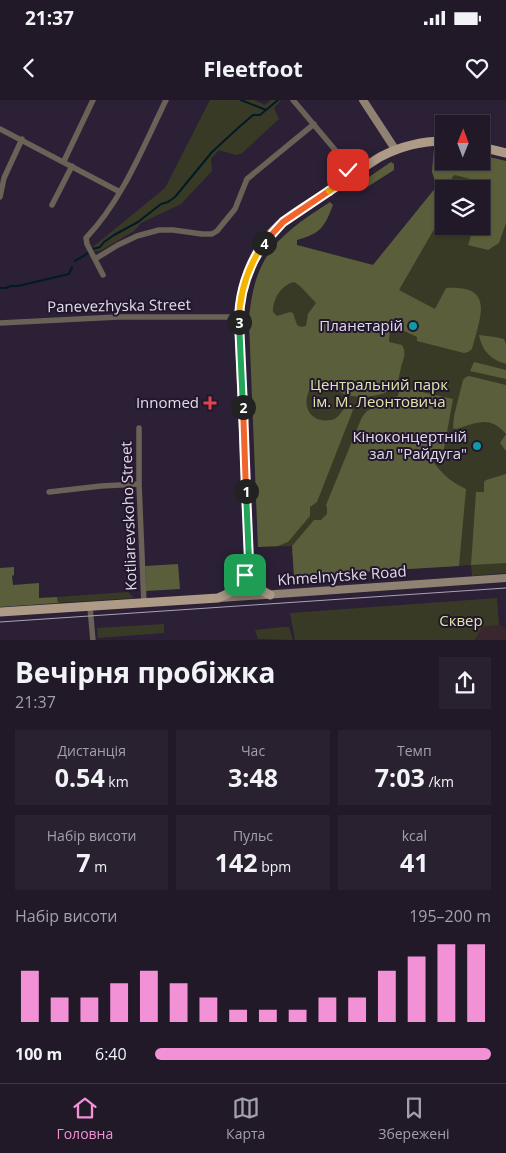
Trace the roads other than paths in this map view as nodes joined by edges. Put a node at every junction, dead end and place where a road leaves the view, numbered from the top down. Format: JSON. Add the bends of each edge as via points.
{"nodes":[{"id":1,"x":93,"y":100,"type":"edge"},
{"id":2,"x":166,"y":100,"type":"edge"},
{"id":3,"x":293,"y":100,"type":"edge"},
{"id":4,"x":363,"y":100,"type":"edge"},
{"id":5,"x":314,"y":124,"type":"junction"},
{"id":6,"x":0,"y":129,"type":"edge"},
{"id":7,"x":22,"y":139,"type":"junction"},
{"id":8,"x":435,"y":141,"type":"edge"},
{"id":9,"x":395,"y":149,"type":"junction"},
{"id":10,"x":490,"y":149,"type":"edge"},
{"id":11,"x":506,"y":153,"type":"edge"},
{"id":12,"x":64,"y":161,"type":"junction"},
{"id":13,"x":72,"y":166,"type":"junction"},
{"id":14,"x":351,"y":176,"type":"junction"},
{"id":15,"x":120,"y":192,"type":"junction"},
{"id":16,"x":0,"y":197,"type":"edge"},
{"id":17,"x":52,"y":204,"type":"dead end"},
{"id":18,"x":95,"y":259,"type":"junction"},
{"id":19,"x":103,"y":275,"type":"dead end"},
{"id":20,"x":239,"y":318,"type":"junction"},
{"id":21,"x":0,"y":323,"type":"edge"},
{"id":22,"x":139,"y":428,"type":"dead end"},
{"id":23,"x":139,"y":484,"type":"junction"},
{"id":24,"x":48,"y":492,"type":"dead end"},
{"id":25,"x":249,"y":561,"type":"junction"},
{"id":26,"x":506,"y":578,"type":"edge"},
{"id":27,"x":270,"y":595,"type":"junction"},
{"id":28,"x":218,"y":598,"type":"junction"},
{"id":29,"x":144,"y":604,"type":"junction"},
{"id":30,"x":90,"y":607,"type":"junction"},
{"id":31,"x":0,"y":612,"type":"edge"},
{"id":32,"x":93,"y":640,"type":"edge"}],
"edges":[{"from":1,"to":12,"type":"street"},
{"from":2,"to":15,"type":"street"},
{"from":3,"to":5,"type":"street"},
{"from":4,"to":9,"type":"main road"},
{"from":5,"to":14,"type":"street","via":[[336,150]]},
{"from":5,"to":18,"type":"street","via":[[247,179],[235,209],[217,231],[202,234],[159,230],[137,236]]},
{"from":6,"to":7,"type":"street"},
{"from":7,"to":12,"type":"street"},
{"from":7,"to":16,"type":"street","via":[[4,178]]},
{"from":8,"to":9,"type":"main road"},
{"from":9,"to":14,"type":"main road"},
{"from":10,"to":11,"type":"main road"},
{"from":12,"to":13,"type":"street"},
{"from":13,"to":15,"type":"street"},
{"from":13,"to":17,"type":"street"},
{"from":14,"to":20,"type":"main road","via":[[292,215],[267,238],[246,278]]},
{"from":15,"to":18,"type":"street","via":[[86,238]]},
{"from":18,"to":19,"type":"street"},
{"from":20,"to":21,"type":"street","name":"Panevezhyska Street","via":[[118,317]]},
{"from":20,"to":25,"type":"main road"},
{"from":22,"to":23,"type":"street","name":"Kotliarevskoho Street"},
{"from":23,"to":24,"type":"street"},
{"from":23,"to":29,"type":"street","name":"Kotliarevskoho Street"},
{"from":25,"to":27,"type":"main road","via":[[256,586]]},
{"from":25,"to":28,"type":"main road","via":[[242,582]]},
{"from":26,"to":27,"type":"main road","name":"Khmelnytske Road"},
{"from":27,"to":28,"type":"main road","name":"Khmelnytske Road"},
{"from":28,"to":29,"type":"main road","name":"Khmelnytske Road"},
{"from":29,"to":30,"type":"main road","name":"Khmelnytske Road"},
{"from":30,"to":31,"type":"main road","name":"Khmelnytske Road"},
{"from":30,"to":32,"type":"street"}]}
